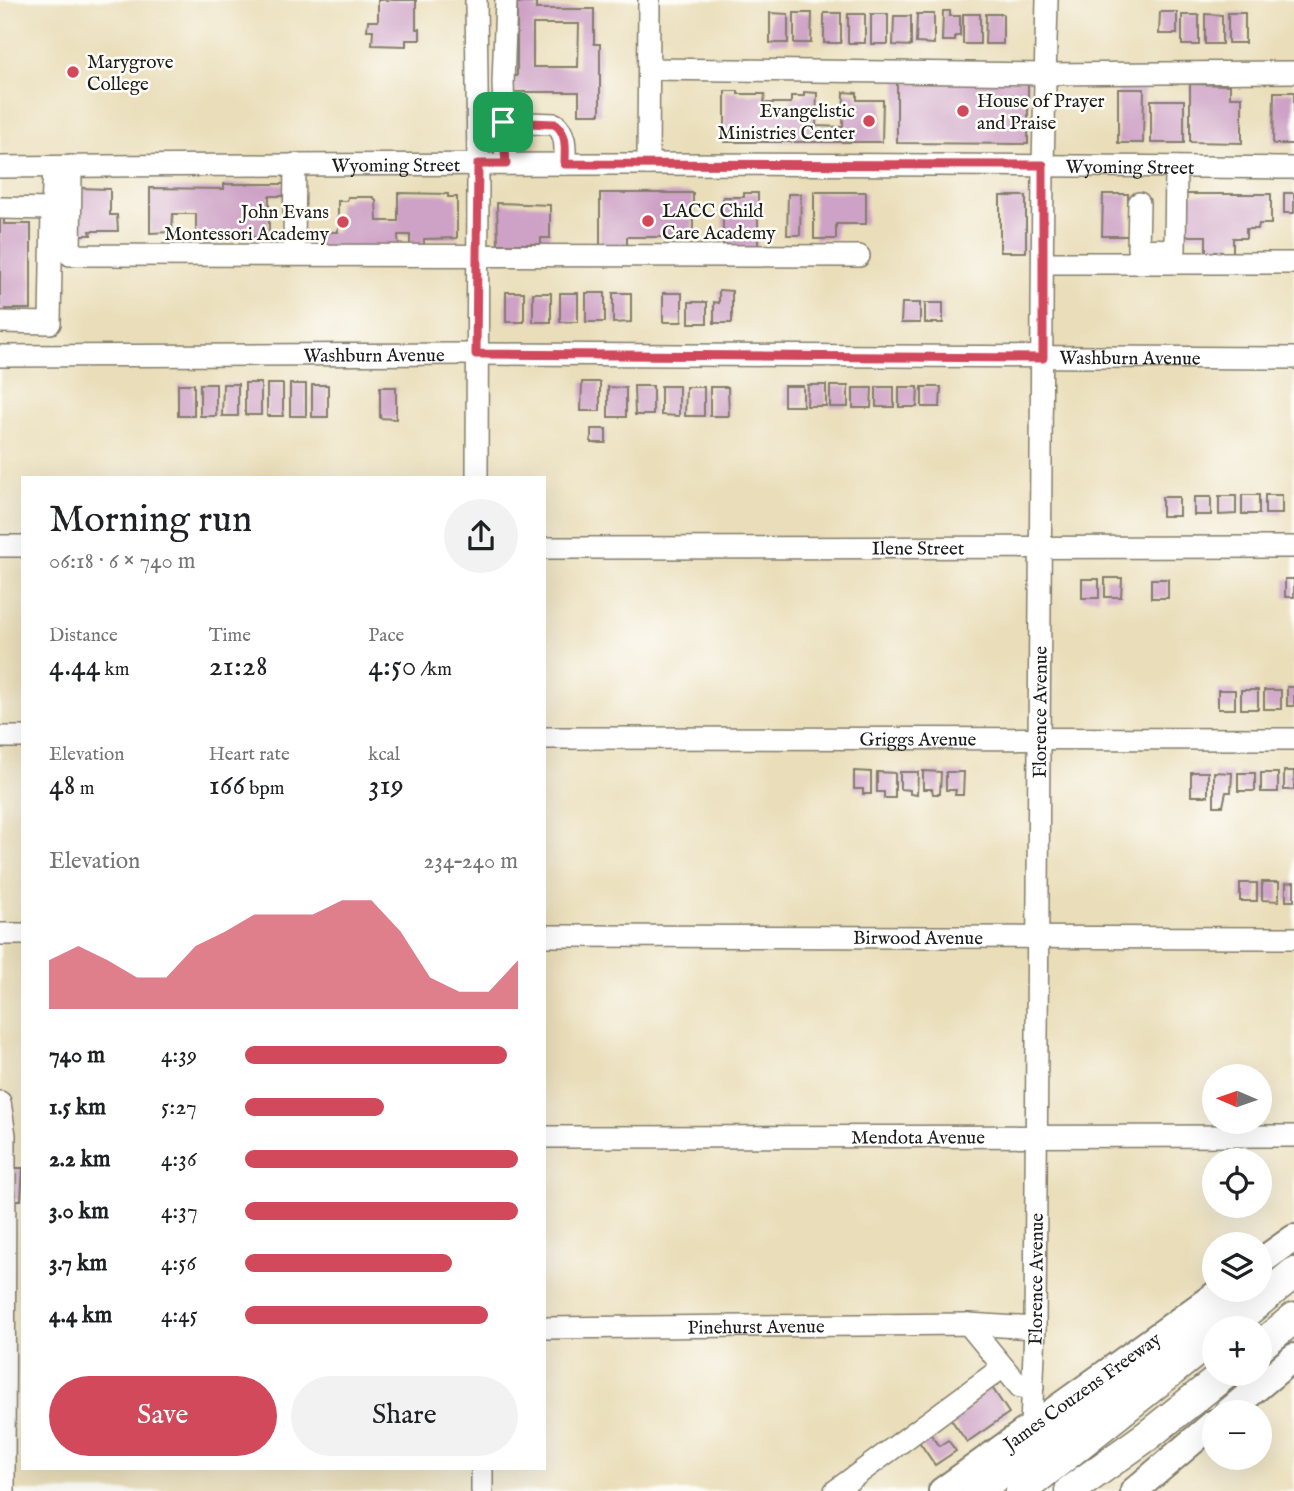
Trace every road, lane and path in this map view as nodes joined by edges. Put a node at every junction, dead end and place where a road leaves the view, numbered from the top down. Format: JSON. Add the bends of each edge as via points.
{"nodes":[{"id":1,"x":476,"y":0,"type":"edge"},
{"id":2,"x":506,"y":0,"type":"edge"},
{"id":3,"x":649,"y":0,"type":"edge"},
{"id":4,"x":1047,"y":0,"type":"edge"},
{"id":5,"x":649,"y":69,"type":"junction"},
{"id":6,"x":1294,"y":72,"type":"edge"},
{"id":7,"x":1046,"y":74,"type":"junction"},
{"id":8,"x":503,"y":122,"type":"junction"},
{"id":9,"x":295,"y":164,"type":"junction"},
{"id":10,"x":478,"y":164,"type":"junction"},
{"id":11,"x":506,"y":164,"type":"junction"},
{"id":12,"x":565,"y":164,"type":"junction"},
{"id":13,"x":648,"y":164,"type":"junction"},
{"id":14,"x":1043,"y":165,"type":"junction"},
{"id":15,"x":0,"y":167,"type":"edge"},
{"id":16,"x":62,"y":167,"type":"junction"},
{"id":17,"x":1176,"y":167,"type":"junction"},
{"id":18,"x":1294,"y":168,"type":"edge"},
{"id":19,"x":1139,"y":203,"type":"dead end"},
{"id":20,"x":0,"y":208,"type":"edge"},
{"id":21,"x":52,"y":209,"type":"junction"},
{"id":22,"x":294,"y":245,"type":"dead end"},
{"id":23,"x":859,"y":256,"type":"dead end"},
{"id":24,"x":477,"y":257,"type":"junction"},
{"id":25,"x":1043,"y":263,"type":"junction"},
{"id":26,"x":1294,"y":263,"type":"edge"},
{"id":27,"x":3,"y":318,"type":"edge"},
{"id":28,"x":476,"y":354,"type":"junction"},
{"id":29,"x":0,"y":356,"type":"edge"},
{"id":30,"x":1043,"y":358,"type":"junction"},
{"id":31,"x":1294,"y":358,"type":"edge"},
{"id":32,"x":477,"y":476,"type":"edge"},
{"id":33,"x":0,"y":546,"type":"edge"},
{"id":34,"x":21,"y":546,"type":"edge"},
{"id":35,"x":1041,"y":547,"type":"junction"},
{"id":36,"x":1294,"y":547,"type":"edge"},
{"id":37,"x":546,"y":548,"type":"edge"},
{"id":38,"x":0,"y":737,"type":"edge"},
{"id":39,"x":21,"y":737,"type":"edge"},
{"id":40,"x":546,"y":738,"type":"edge"},
{"id":41,"x":1041,"y":739,"type":"junction"},
{"id":42,"x":1294,"y":740,"type":"edge"},
{"id":43,"x":0,"y":934,"type":"edge"},
{"id":44,"x":21,"y":934,"type":"edge"},
{"id":45,"x":546,"y":936,"type":"edge"},
{"id":46,"x":1039,"y":938,"type":"junction"},
{"id":47,"x":1294,"y":938,"type":"edge"},
{"id":48,"x":0,"y":1102,"type":"edge"},
{"id":49,"x":9,"y":1135,"type":"edge"},
{"id":50,"x":1294,"y":1136,"type":"edge"},
{"id":51,"x":546,"y":1137,"type":"edge"},
{"id":52,"x":1037,"y":1137,"type":"junction"},
{"id":53,"x":1294,"y":1238,"type":"edge"},
{"id":54,"x":1272,"y":1254,"type":"edge"},
{"id":55,"x":1294,"y":1272,"type":"edge"},
{"id":56,"x":1272,"y":1280,"type":"edge"},
{"id":57,"x":1205,"y":1302,"type":"edge"},
{"id":58,"x":1234,"y":1302,"type":"edge"},
{"id":59,"x":1240,"y":1316,"type":"edge"},
{"id":60,"x":1294,"y":1318,"type":"edge"},
{"id":61,"x":968,"y":1324,"type":"junction"},
{"id":62,"x":546,"y":1328,"type":"edge"},
{"id":63,"x":1035,"y":1328,"type":"junction"},
{"id":64,"x":9,"y":1329,"type":"edge"},
{"id":65,"x":1272,"y":1336,"type":"edge"},
{"id":66,"x":1202,"y":1347,"type":"edge"},
{"id":67,"x":1294,"y":1357,"type":"edge"},
{"id":68,"x":1003,"y":1367,"type":"junction"},
{"id":69,"x":1210,"y":1386,"type":"edge"},
{"id":70,"x":1033,"y":1387,"type":"junction"},
{"id":71,"x":1242,"y":1400,"type":"edge"},
{"id":72,"x":1031,"y":1426,"type":"junction"},
{"id":73,"x":1202,"y":1433,"type":"edge"},
{"id":74,"x":1147,"y":1436,"type":"junction"},
{"id":75,"x":482,"y":1470,"type":"edge"},
{"id":76,"x":4,"y":1491,"type":"edge"},
{"id":77,"x":482,"y":1491,"type":"edge"},
{"id":78,"x":835,"y":1491,"type":"edge"},
{"id":79,"x":942,"y":1491,"type":"edge"},
{"id":80,"x":977,"y":1491,"type":"edge"},
{"id":81,"x":1021,"y":1491,"type":"edge"},
{"id":82,"x":1070,"y":1491,"type":"edge"},
{"id":83,"x":1097,"y":1491,"type":"edge"},
{"id":84,"x":1134,"y":1491,"type":"edge"}],
"edges":[{"from":1,"to":10,"type":"street"},
{"from":2,"to":8,"type":"street"},
{"from":3,"to":5,"type":"street"},
{"from":4,"to":7,"type":"street","name":"Florence Avenue"},
{"from":5,"to":7,"type":"street"},
{"from":5,"to":13,"type":"street"},
{"from":6,"to":7,"type":"street"},
{"from":7,"to":14,"type":"street","name":"Florence Avenue"},
{"from":8,"to":11,"type":"street"},
{"from":8,"to":12,"type":"street","via":[[555,124],[565,140]]},
{"from":9,"to":10,"type":"street","name":"Wyoming Street"},
{"from":9,"to":16,"type":"street","name":"Wyoming Street"},
{"from":9,"to":22,"type":"street"},
{"from":10,"to":11,"type":"street","name":"Wyoming Street"},
{"from":10,"to":24,"type":"street"},
{"from":11,"to":12,"type":"street","name":"Wyoming Street"},
{"from":12,"to":13,"type":"street","name":"Wyoming Street"},
{"from":13,"to":14,"type":"street","name":"Wyoming Street"},
{"from":14,"to":17,"type":"street","name":"Wyoming Street"},
{"from":14,"to":25,"type":"street","name":"Florence Avenue"},
{"from":15,"to":16,"type":"street","name":"Wyoming Street"},
{"from":16,"to":21,"type":"street"},
{"from":16,"to":24,"type":"street","via":[[70,256]]},
{"from":17,"to":18,"type":"street","name":"Wyoming Street"},
{"from":17,"to":19,"type":"street","via":[[1175,250],[1138,249]]},
{"from":20,"to":21,"type":"street"},
{"from":21,"to":27,"type":"street","via":[[50,323]]},
{"from":23,"to":24,"type":"street"},
{"from":24,"to":28,"type":"street"},
{"from":25,"to":26,"type":"street"},
{"from":25,"to":30,"type":"street","name":"Florence Avenue"},
{"from":28,"to":29,"type":"street","name":"Washburn Avenue"},
{"from":28,"to":30,"type":"street","name":"Washburn Avenue"},
{"from":28,"to":32,"type":"street"},
{"from":30,"to":31,"type":"street","name":"Washburn Avenue"},
{"from":30,"to":35,"type":"street","name":"Florence Avenue"},
{"from":33,"to":34,"type":"street"},
{"from":35,"to":36,"type":"street","name":"Ilene Street"},
{"from":35,"to":37,"type":"street","name":"Ilene Street"},
{"from":35,"to":41,"type":"street","name":"Florence Avenue"},
{"from":38,"to":39,"type":"street"},
{"from":40,"to":41,"type":"street","name":"Griggs Avenue"},
{"from":41,"to":42,"type":"street","name":"Griggs Avenue"},
{"from":41,"to":46,"type":"street","name":"Florence Avenue"},
{"from":43,"to":44,"type":"street"},
{"from":45,"to":46,"type":"street","name":"Birwood Avenue"},
{"from":46,"to":47,"type":"street","name":"Birwood Avenue"},
{"from":46,"to":52,"type":"street","name":"Florence Avenue"},
{"from":48,"to":49,"type":"street"},
{"from":49,"to":64,"type":"street"},
{"from":50,"to":52,"type":"street","name":"Mendota Avenue"},
{"from":51,"to":52,"type":"street","name":"Mendota Avenue"},
{"from":52,"to":63,"type":"street","name":"Florence Avenue"},
{"from":53,"to":54,"type":"main road"},
{"from":55,"to":56,"type":"highway"},
{"from":55,"to":59,"type":"highway"},
{"from":57,"to":72,"type":"main road","name":"James Couzens Freeway"},
{"from":58,"to":80,"type":"highway"},
{"from":60,"to":65,"type":"highway"},
{"from":61,"to":62,"type":"street","name":"Pinehurst Avenue"},
{"from":61,"to":63,"type":"street","name":"Pinehurst Avenue"},
{"from":61,"to":68,"type":"street"},
{"from":63,"to":70,"type":"street","name":"Florence Avenue"},
{"from":64,"to":76,"type":"street"},
{"from":66,"to":81,"type":"highway"},
{"from":67,"to":71,"type":"main road"},
{"from":68,"to":70,"type":"street","via":[[1020,1387]]},
{"from":68,"to":78,"type":"street"},
{"from":69,"to":74,"type":"highway"},
{"from":70,"to":72,"type":"street","name":"Florence Avenue"},
{"from":72,"to":79,"type":"main road","name":"James Couzens Freeway"},
{"from":73,"to":84,"type":"main road"},
{"from":74,"to":82,"type":"highway"},
{"from":74,"to":83,"type":"highway"},
{"from":75,"to":77,"type":"street"}]}
